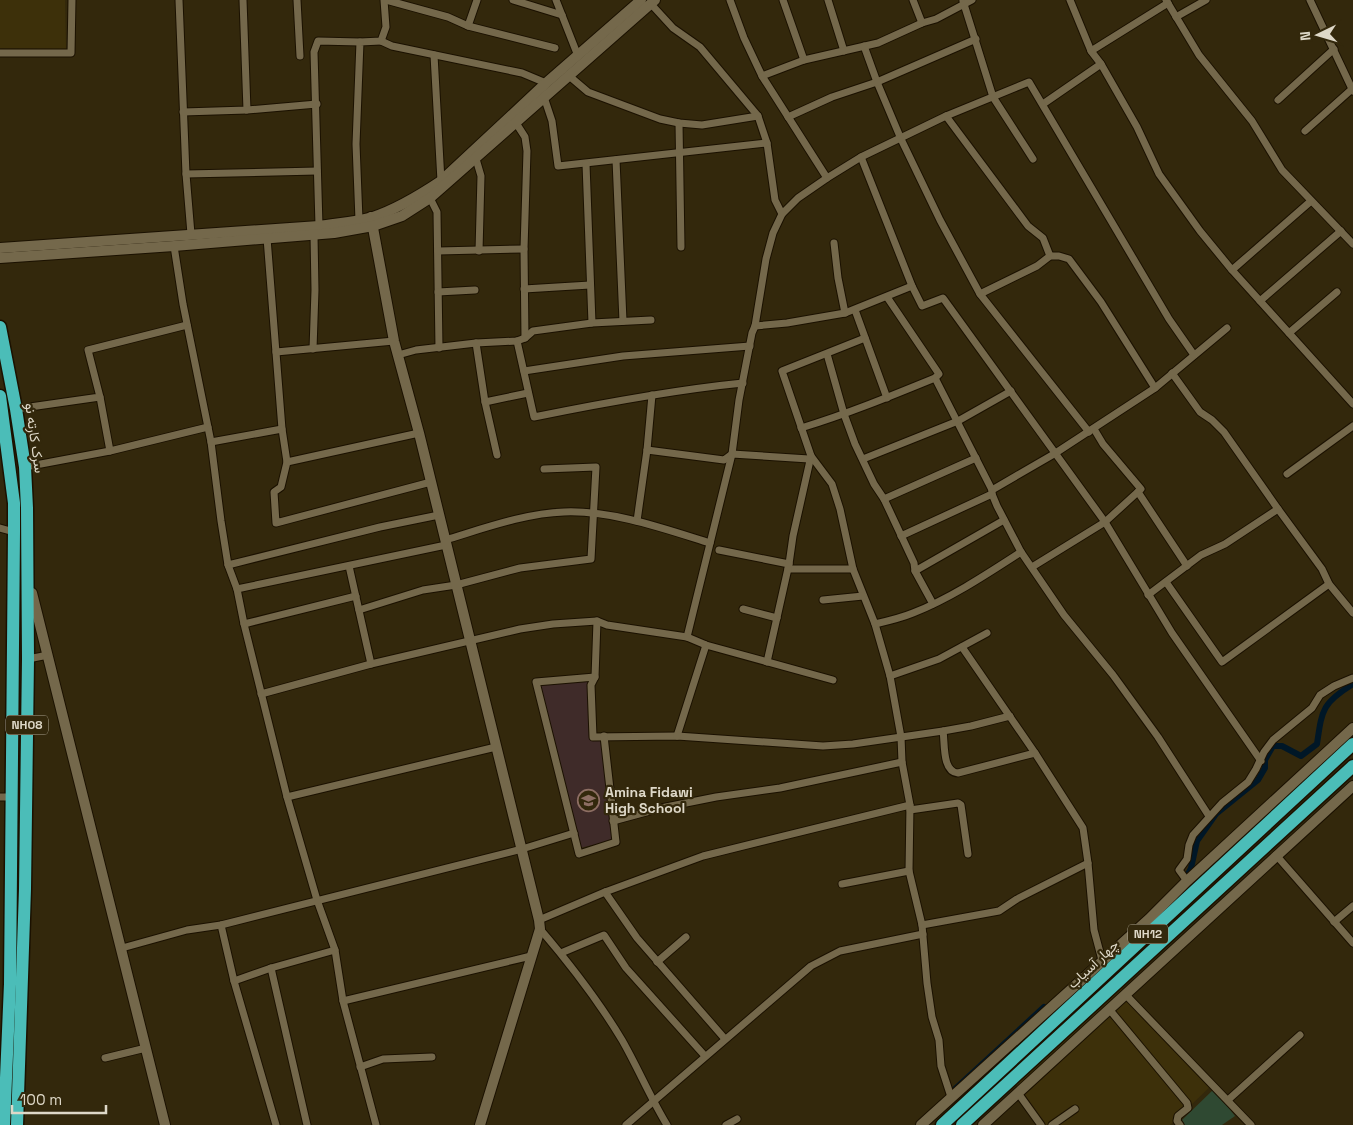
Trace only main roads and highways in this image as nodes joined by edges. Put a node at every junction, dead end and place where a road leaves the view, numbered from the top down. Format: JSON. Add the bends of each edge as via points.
{"nodes":[{"id":1,"x":640,"y":0,"type":"edge"},
{"id":2,"x":653,"y":2,"type":"edge"},
{"id":3,"x":372,"y":222,"type":"junction"},
{"id":4,"x":317,"y":230,"type":"junction"},
{"id":5,"x":0,"y":248,"type":"edge"},
{"id":6,"x":17,"y":251,"type":"junction"},
{"id":7,"x":0,"y":258,"type":"edge"},
{"id":8,"x":0,"y":327,"type":"edge"},
{"id":9,"x":0,"y":396,"type":"edge"},
{"id":10,"x":27,"y":566,"type":"junction"},
{"id":11,"x":26,"y":613,"type":"junction"},
{"id":12,"x":13,"y":616,"type":"junction"},
{"id":13,"x":1353,"y":728,"type":"edge"},
{"id":14,"x":1353,"y":744,"type":"edge"},
{"id":15,"x":1353,"y":766,"type":"edge"},
{"id":16,"x":1353,"y":786,"type":"edge"},
{"id":17,"x":6,"y":797,"type":"edge"},
{"id":18,"x":1256,"y":834,"type":"junction"},
{"id":19,"x":1266,"y":845,"type":"junction"},
{"id":20,"x":5,"y":983,"type":"edge"},
{"id":21,"x":4,"y":1125,"type":"edge"},
{"id":22,"x":17,"y":1125,"type":"edge"},
{"id":23,"x":165,"y":1125,"type":"edge"},
{"id":24,"x":480,"y":1125,"type":"edge"},
{"id":25,"x":921,"y":1125,"type":"edge"},
{"id":26,"x":942,"y":1125,"type":"edge"},
{"id":27,"x":962,"y":1125,"type":"edge"},
{"id":28,"x":983,"y":1125,"type":"edge"}],
"edges":[{"from":1,"to":3,"type":"main road","via":[[440,180]]},
{"from":2,"to":3,"type":"main road","via":[[430,198],[402,216]]},
{"from":3,"to":4,"type":"main road"},
{"from":3,"to":4,"type":"main road","via":[[359,220]]},
{"from":3,"to":24,"type":"main road","via":[[394,341],[539,925]]},
{"from":4,"to":6,"type":"main road","via":[[191,234]]},
{"from":4,"to":6,"type":"main road","via":[[174,246]]},
{"from":5,"to":6,"type":"main road"},
{"from":6,"to":7,"type":"main road"},
{"from":8,"to":10,"type":"highway","name":"سرک کارته نو","number":"NH08","via":[[25,467]]},
{"from":9,"to":12,"type":"highway","name":"سرک کارته نو","number":"NH08","via":[[14,503]]},
{"from":10,"to":11,"type":"highway","name":"سرک کارته نو","number":"NH08"},
{"from":10,"to":23,"type":"main road","via":[[34,606]]},
{"from":11,"to":12,"type":"highway"},
{"from":11,"to":22,"type":"highway","name":"سرک کارته نو","number":"NH08","via":[[25,889]]},
{"from":12,"to":17,"type":"highway","name":"سرک کارته نو","number":"NH08"},
{"from":13,"to":25,"type":"main road","via":[[1185,877],[1149,919],[1101,957],[950,1092]]},
{"from":14,"to":18,"type":"highway","name":"چهار آسیاب","number":"NH12"},
{"from":15,"to":19,"type":"highway","number":"NH12"},
{"from":16,"to":28,"type":"main road"},
{"from":17,"to":20,"type":"highway","name":"سرک کارته نو","number":"NH08"},
{"from":18,"to":19,"type":"highway"},
{"from":18,"to":26,"type":"highway","name":"چهار آسیاب","number":"NH12"},
{"from":19,"to":27,"type":"highway","number":"NH12"},
{"from":20,"to":21,"type":"highway","name":"سرک کارته نو","number":"NH08"}]}
